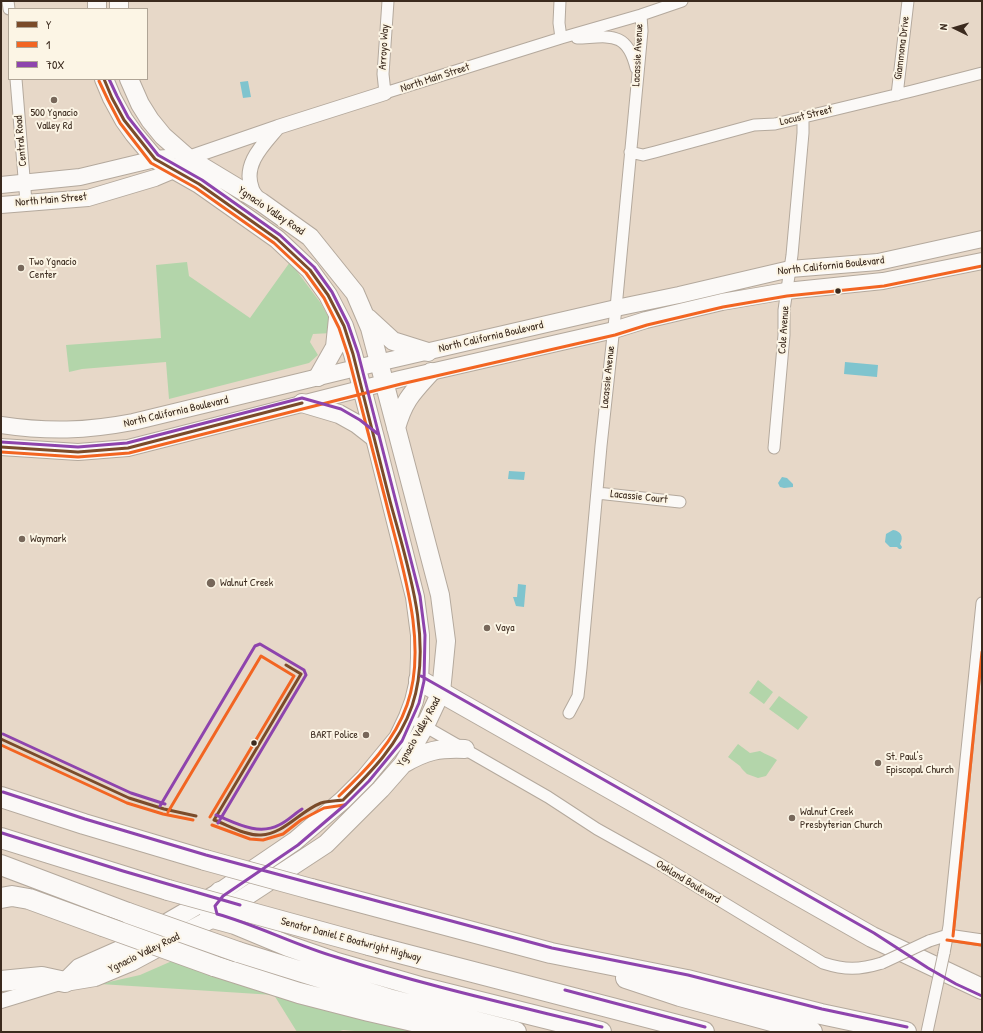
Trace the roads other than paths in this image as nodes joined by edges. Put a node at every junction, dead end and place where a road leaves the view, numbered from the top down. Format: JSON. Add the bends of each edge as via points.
{"nodes":[{"id":1,"x":388,"y":1,"type":"edge"},
{"id":2,"x":560,"y":1,"type":"edge"},
{"id":3,"x":682,"y":1,"type":"edge"},
{"id":4,"x":908,"y":1,"type":"edge"},
{"id":5,"x":640,"y":16,"type":"junction"},
{"id":6,"x":561,"y":38,"type":"junction"},
{"id":7,"x":982,"y":73,"type":"edge"},
{"id":8,"x":638,"y":74,"type":"junction"},
{"id":9,"x":16,"y":80,"type":"edge"},
{"id":10,"x":104,"y":80,"type":"edge"},
{"id":11,"x":129,"y":80,"type":"edge"},
{"id":12,"x":385,"y":93,"type":"junction"},
{"id":13,"x":897,"y":95,"type":"junction"},
{"id":14,"x":803,"y":117,"type":"junction"},
{"id":15,"x":278,"y":127,"type":"junction"},
{"id":16,"x":630,"y":152,"type":"junction"},
{"id":17,"x":188,"y":158,"type":"junction"},
{"id":18,"x":156,"y":159,"type":"junction"},
{"id":19,"x":174,"y":170,"type":"junction"},
{"id":20,"x":25,"y":182,"type":"junction"},
{"id":21,"x":1,"y":185,"type":"edge"},
{"id":22,"x":26,"y":202,"type":"junction"},
{"id":23,"x":261,"y":202,"type":"junction"},
{"id":24,"x":1,"y":205,"type":"edge"},
{"id":25,"x":982,"y":240,"type":"edge"},
{"id":26,"x":982,"y":261,"type":"edge"},
{"id":27,"x":790,"y":269,"type":"junction"},
{"id":28,"x":786,"y":291,"type":"junction"},
{"id":29,"x":616,"y":308,"type":"junction"},
{"id":30,"x":364,"y":314,"type":"junction"},
{"id":31,"x":338,"y":315,"type":"junction"},
{"id":32,"x":614,"y":330,"type":"junction"},
{"id":33,"x":428,"y":352,"type":"junction"},
{"id":34,"x":378,"y":363,"type":"junction"},
{"id":35,"x":356,"y":368,"type":"junction"},
{"id":36,"x":431,"y":372,"type":"junction"},
{"id":37,"x":318,"y":377,"type":"junction"},
{"id":38,"x":384,"y":384,"type":"junction"},
{"id":39,"x":362,"y":389,"type":"junction"},
{"id":40,"x":302,"y":404,"type":"junction"},
{"id":41,"x":1,"y":425,"type":"edge"},
{"id":42,"x":396,"y":428,"type":"junction"},
{"id":43,"x":375,"y":438,"type":"junction"},
{"id":44,"x":1,"y":447,"type":"edge"},
{"id":45,"x":774,"y":448,"type":"dead end"},
{"id":46,"x":597,"y":493,"type":"junction"},
{"id":47,"x":680,"y":502,"type":"dead end"},
{"id":48,"x":982,"y":603,"type":"edge"},
{"id":49,"x":419,"y":680,"type":"junction"},
{"id":50,"x":441,"y":692,"type":"junction"},
{"id":51,"x":569,"y":713,"type":"dead end"},
{"id":52,"x":408,"y":717,"type":"junction"},
{"id":53,"x":425,"y":726,"type":"junction"},
{"id":54,"x":465,"y":749,"type":"junction"},
{"id":55,"x":403,"y":764,"type":"junction"},
{"id":56,"x":1,"y":797,"type":"edge"},
{"id":57,"x":1,"y":838,"type":"edge"},
{"id":58,"x":1,"y":864,"type":"edge"},
{"id":59,"x":220,"y":892,"type":"junction"},
{"id":60,"x":1,"y":898,"type":"edge"},
{"id":61,"x":213,"y":918,"type":"junction"},
{"id":62,"x":948,"y":935,"type":"junction"},
{"id":63,"x":872,"y":937,"type":"junction"},
{"id":64,"x":982,"y":940,"type":"edge"},
{"id":65,"x":551,"y":953,"type":"junction"},
{"id":66,"x":1,"y":981,"type":"edge"},
{"id":67,"x":65,"y":982,"type":"junction"},
{"id":68,"x":982,"y":989,"type":"edge"},
{"id":69,"x":1,"y":1001,"type":"edge"},
{"id":70,"x":982,"y":1002,"type":"edge"},
{"id":71,"x":482,"y":1024,"type":"junction"},
{"id":72,"x":516,"y":1032,"type":"edge"},
{"id":73,"x":601,"y":1032,"type":"edge"},
{"id":74,"x":704,"y":1032,"type":"edge"},
{"id":75,"x":812,"y":1032,"type":"edge"},
{"id":76,"x":906,"y":1032,"type":"edge"},
{"id":77,"x":927,"y":1032,"type":"edge"}],
"edges":[{"from":1,"to":12,"type":"street","name":"Arroyo Way","via":[[383,74]]},
{"from":2,"to":6,"type":"street","via":[[558,23]]},
{"from":3,"to":5,"type":"street","name":"North Main Street"},
{"from":4,"to":13,"type":"street","name":"Giammona Drive"},
{"from":5,"to":6,"type":"street","name":"North Main Street"},
{"from":5,"to":8,"type":"street","name":"Lacassie Avenue","via":[[642,31]]},
{"from":6,"to":8,"type":"street","via":[[601,37],[622,40],[630,50]]},
{"from":6,"to":12,"type":"street","name":"North Main Street"},
{"from":7,"to":13,"type":"street","name":"Locust Street"},
{"from":8,"to":16,"type":"street","name":"Lacassie Avenue"},
{"from":9,"to":20,"type":"street","name":"Central Road"},
{"from":10,"to":18,"type":"highway","name":"Ygnacio Valley Road","via":[[124,120]]},
{"from":11,"to":17,"type":"highway","name":"Ygnacio Valley Road","via":[[140,104],[162,136]]},
{"from":12,"to":15,"type":"street","name":"North Main Street"},
{"from":13,"to":14,"type":"street","name":"Locust Street"},
{"from":14,"to":16,"type":"street","name":"Locust Street","via":[[775,124],[754,125],[646,154]]},
{"from":14,"to":27,"type":"street","name":"Cole Avenue"},
{"from":15,"to":17,"type":"street","name":"North Main Street"},
{"from":15,"to":23,"type":"street","via":[[256,153],[249,170],[252,189]]},
{"from":16,"to":29,"type":"street","name":"Lacassie Avenue"},
{"from":17,"to":18,"type":"main road","name":"North Main Street"},
{"from":17,"to":19,"type":"main road","name":"North Main Street"},
{"from":17,"to":23,"type":"highway","name":"Ygnacio Valley Road"},
{"from":18,"to":19,"type":"highway","name":"Ygnacio Valley Road"},
{"from":18,"to":20,"type":"main road","name":"North Main Street","via":[[80,177]]},
{"from":19,"to":22,"type":"main road","name":"North Main Street","via":[[88,198]]},
{"from":19,"to":31,"type":"highway","name":"Ygnacio Valley Road","via":[[199,184],[277,239],[310,270],[328,295]]},
{"from":20,"to":21,"type":"main road","name":"North Main Street"},
{"from":20,"to":22,"type":"street","name":"Central Road"},
{"from":22,"to":24,"type":"main road","name":"North Main Street"},
{"from":23,"to":30,"type":"highway","name":"Ygnacio Valley Road","via":[[310,237],[355,293]]},
{"from":25,"to":27,"type":"main road","name":"North California Boulevard","via":[[878,262]]},
{"from":26,"to":28,"type":"main road","name":"North California Boulevard","via":[[883,281]]},
{"from":27,"to":28,"type":"street","name":"Cole Avenue"},
{"from":27,"to":29,"type":"main road","name":"North California Boulevard"},
{"from":28,"to":32,"type":"main road","name":"North California Boulevard","via":[[722,302]]},
{"from":28,"to":45,"type":"street","name":"Cole Avenue"},
{"from":29,"to":32,"type":"street","name":"Lacassie Avenue"},
{"from":29,"to":33,"type":"main road","name":"North California Boulevard"},
{"from":30,"to":33,"type":"highway","via":[[393,341]]},
{"from":30,"to":34,"type":"highway","name":"Ygnacio Valley Road"},
{"from":31,"to":35,"type":"highway","name":"Ygnacio Valley Road"},
{"from":31,"to":37,"type":"highway","via":[[335,347]]},
{"from":32,"to":36,"type":"main road","name":"North California Boulevard"},
{"from":32,"to":46,"type":"street","name":"Lacassie Avenue"},
{"from":33,"to":34,"type":"main road","name":"North California Boulevard"},
{"from":34,"to":35,"type":"main road","name":"North California Boulevard"},
{"from":34,"to":38,"type":"highway","name":"Ygnacio Valley Road"},
{"from":35,"to":37,"type":"main road","name":"North California Boulevard"},
{"from":35,"to":39,"type":"highway","name":"Ygnacio Valley Road"},
{"from":36,"to":38,"type":"main road","name":"North California Boulevard"},
{"from":36,"to":42,"type":"highway","via":[[408,398]]},
{"from":37,"to":41,"type":"main road","name":"North California Boulevard","via":[[105,427],[68,430]]},
{"from":38,"to":39,"type":"main road","name":"North California Boulevard"},
{"from":38,"to":42,"type":"highway","name":"Ygnacio Valley Road"},
{"from":39,"to":40,"type":"main road","name":"North California Boulevard"},
{"from":39,"to":43,"type":"highway","name":"Ygnacio Valley Road"},
{"from":40,"to":43,"type":"highway","via":[[339,414]]},
{"from":40,"to":44,"type":"main road","name":"North California Boulevard","via":[[128,448],[78,452]]},
{"from":42,"to":50,"type":"highway","name":"Ygnacio Valley Road","via":[[440,595],[446,641]]},
{"from":43,"to":49,"type":"highway","name":"Ygnacio Valley Road","via":[[415,597],[420,635]]},
{"from":46,"to":47,"type":"street","name":"Lacassie Court"},
{"from":46,"to":51,"type":"street","name":"Lacassie Avenue","via":[[578,696]]},
{"from":48,"to":62,"type":"street"},
{"from":49,"to":50,"type":"highway"},
{"from":49,"to":52,"type":"highway","name":"Ygnacio Valley Road"},
{"from":50,"to":53,"type":"highway","name":"Ygnacio Valley Road"},
{"from":50,"to":63,"type":"highway"},
{"from":52,"to":53,"type":"street","name":"Oakland Boulevard"},
{"from":52,"to":59,"type":"highway","name":"Ygnacio Valley Road","via":[[398,738],[385,755],[343,800],[295,841]]},
{"from":53,"to":54,"type":"street","name":"Oakland Boulevard"},
{"from":53,"to":55,"type":"highway","name":"Ygnacio Valley Road"},
{"from":54,"to":55,"type":"highway","via":[[438,749],[416,756]]},
{"from":54,"to":62,"type":"street","name":"Oakland Boulevard","bridge":true,"via":[[823,963],[857,969],[882,963]]},
{"from":55,"to":61,"type":"highway","name":"Ygnacio Valley Road","via":[[326,844]]},
{"from":56,"to":65,"type":"highway","bridge":true,"via":[[206,860]]},
{"from":57,"to":74,"type":"highway","name":"Senator Daniel E Boatwright Highway","bridge":true,"via":[[168,890]]},
{"from":58,"to":71,"type":"highway","bridge":true,"via":[[238,952],[348,987]]},
{"from":59,"to":61,"type":"highway","via":[[209,907]]},
{"from":59,"to":67,"type":"highway","name":"Ygnacio Valley Road","via":[[122,949],[79,968]]},
{"from":60,"to":71,"type":"highway","bridge":true,"via":[[12,896],[29,899],[214,966],[299,993],[439,1027]]},
{"from":61,"to":67,"type":"highway","name":"Ygnacio Valley Road","via":[[131,962],[95,977]]},
{"from":61,"to":73,"type":"highway","via":[[357,969]]},
{"from":62,"to":64,"type":"street","name":"Oakland Boulevard"},
{"from":62,"to":77,"type":"street","bridge":true},
{"from":63,"to":68,"type":"highway"},
{"from":63,"to":70,"type":"highway","via":[[931,975]]},
{"from":65,"to":75,"type":"highway","via":[[680,996]]},
{"from":65,"to":76,"type":"highway","via":[[686,980],[821,1014]]},
{"from":66,"to":67,"type":"highway","via":[[42,977]]},
{"from":67,"to":69,"type":"street"},
{"from":71,"to":72,"type":"highway"}]}
